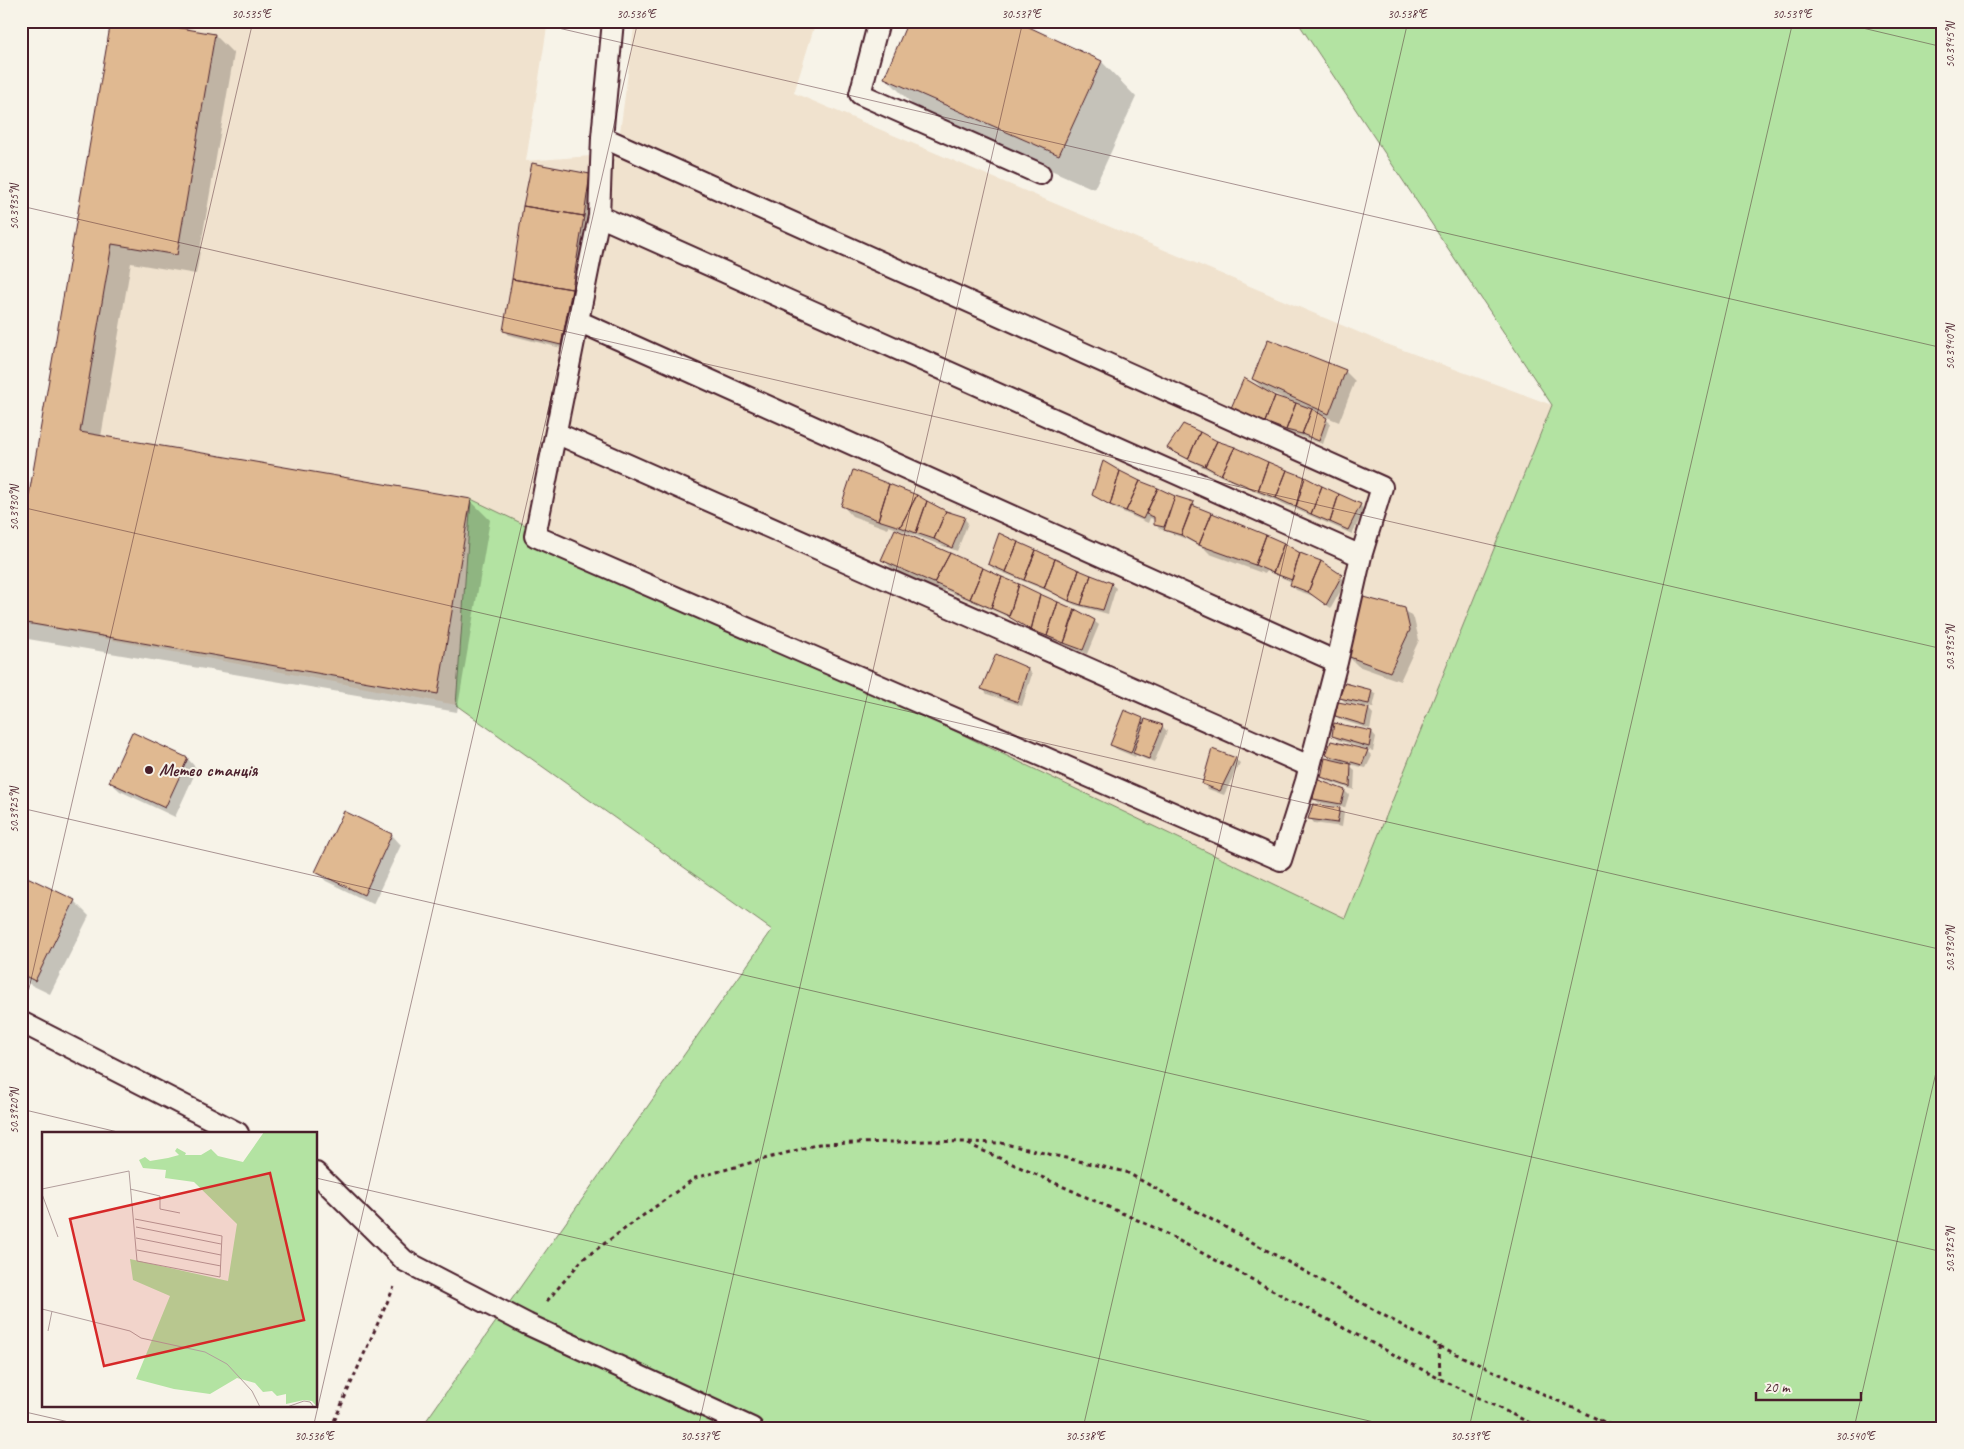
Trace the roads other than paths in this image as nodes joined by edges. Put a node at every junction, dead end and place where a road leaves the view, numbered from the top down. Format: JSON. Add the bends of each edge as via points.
{"nodes":[{"id":1,"x":612,"y":21,"type":"edge"},
{"id":2,"x":879,"y":21,"type":"edge"},
{"id":3,"x":602,"y":137,"type":"junction"},
{"id":4,"x":1040,"y":174,"type":"dead end"},
{"id":5,"x":599,"y":216,"type":"junction"},
{"id":6,"x":578,"y":321,"type":"junction"},
{"id":7,"x":556,"y":433,"type":"junction"},
{"id":8,"x":1361,"y":556,"type":"junction"},
{"id":9,"x":1337,"y":662,"type":"junction"},
{"id":10,"x":1309,"y":766,"type":"junction"},
{"id":11,"x":21,"y":1022,"type":"edge"},
{"id":12,"x":236,"y":1132,"type":"edge"},
{"id":13,"x":318,"y":1175,"type":"edge"},
{"id":14,"x":752,"y":1428,"type":"edge"}],
"edges":[{"from":1,"to":3,"type":"lane"},
{"from":2,"to":4,"type":"lane","via":[[860,94]]},
{"from":3,"to":5,"type":"lane"},
{"from":3,"to":8,"type":"lane","via":[[1382,486]]},
{"from":5,"to":6,"type":"lane"},
{"from":5,"to":8,"type":"lane"},
{"from":6,"to":7,"type":"lane"},
{"from":6,"to":9,"type":"lane"},
{"from":7,"to":10,"type":"lane"},
{"from":7,"to":10,"type":"lane","via":[[535,536],[1281,860]]},
{"from":8,"to":9,"type":"lane"},
{"from":9,"to":10,"type":"lane"},
{"from":11,"to":12,"type":"lane"},
{"from":13,"to":14,"type":"lane","via":[[405,1261],[527,1324]]}]}
